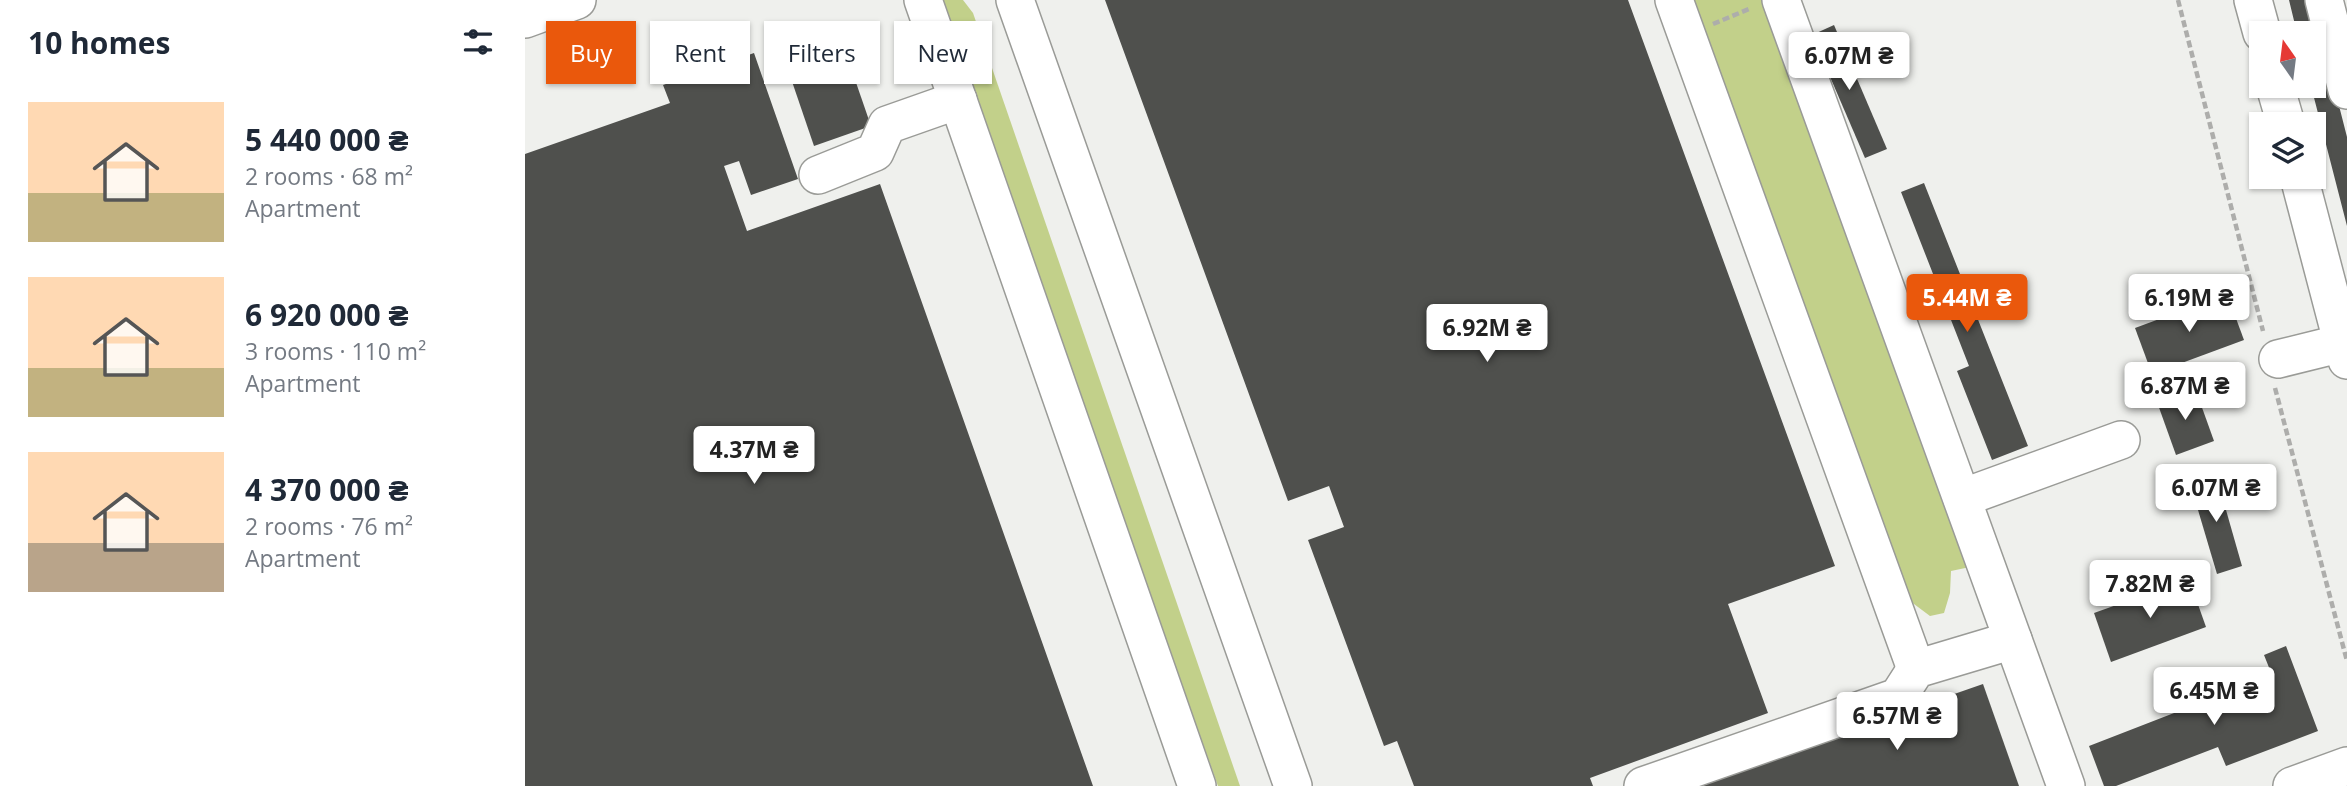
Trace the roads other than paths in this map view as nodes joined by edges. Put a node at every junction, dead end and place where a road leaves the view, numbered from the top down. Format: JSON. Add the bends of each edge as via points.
{"nodes":[{"id":1,"x":577,"y":0,"type":"edge"},
{"id":2,"x":923,"y":0,"type":"edge"},
{"id":3,"x":1015,"y":0,"type":"edge"},
{"id":4,"x":1674,"y":0,"type":"edge"},
{"id":5,"x":2253,"y":0,"type":"edge"},
{"id":6,"x":2324,"y":0,"type":"edge"},
{"id":7,"x":1790,"y":2,"type":"edge"},
{"id":8,"x":525,"y":19,"type":"edge"},
{"id":9,"x":2259,"y":21,"type":"edge"},
{"id":10,"x":2347,"y":90,"type":"edge"},
{"id":11,"x":958,"y":100,"type":"junction"},
{"id":12,"x":818,"y":175,"type":"dead end"},
{"id":13,"x":2302,"y":189,"type":"edge"},
{"id":14,"x":2346,"y":348,"type":"edge"},
{"id":15,"x":2278,"y":359,"type":"dead end"},
{"id":16,"x":2121,"y":440,"type":"dead end"},
{"id":17,"x":1962,"y":498,"type":"junction"},
{"id":18,"x":2013,"y":640,"type":"junction"},
{"id":19,"x":1916,"y":669,"type":"junction"},
{"id":20,"x":2347,"y":765,"type":"edge"},
{"id":21,"x":1197,"y":786,"type":"edge"},
{"id":22,"x":1293,"y":786,"type":"edge"},
{"id":23,"x":1643,"y":786,"type":"edge"},
{"id":24,"x":2066,"y":786,"type":"edge"},
{"id":25,"x":2292,"y":786,"type":"edge"}],
"edges":[{"from":1,"to":8,"type":"street"},
{"from":2,"to":11,"type":"street"},
{"from":3,"to":22,"type":"street"},
{"from":4,"to":19,"type":"street"},
{"from":5,"to":9,"type":"street"},
{"from":6,"to":10,"type":"street"},
{"from":7,"to":17,"type":"street"},
{"from":11,"to":12,"type":"street","via":[[887,125],[875,152]]},
{"from":11,"to":21,"type":"street"},
{"from":13,"to":14,"type":"street"},
{"from":14,"to":15,"type":"street"},
{"from":16,"to":17,"type":"street"},
{"from":17,"to":18,"type":"street"},
{"from":18,"to":19,"type":"street"},
{"from":18,"to":24,"type":"street"},
{"from":19,"to":23,"type":"street","via":[[1898,696]]},
{"from":20,"to":25,"type":"street"}]}
